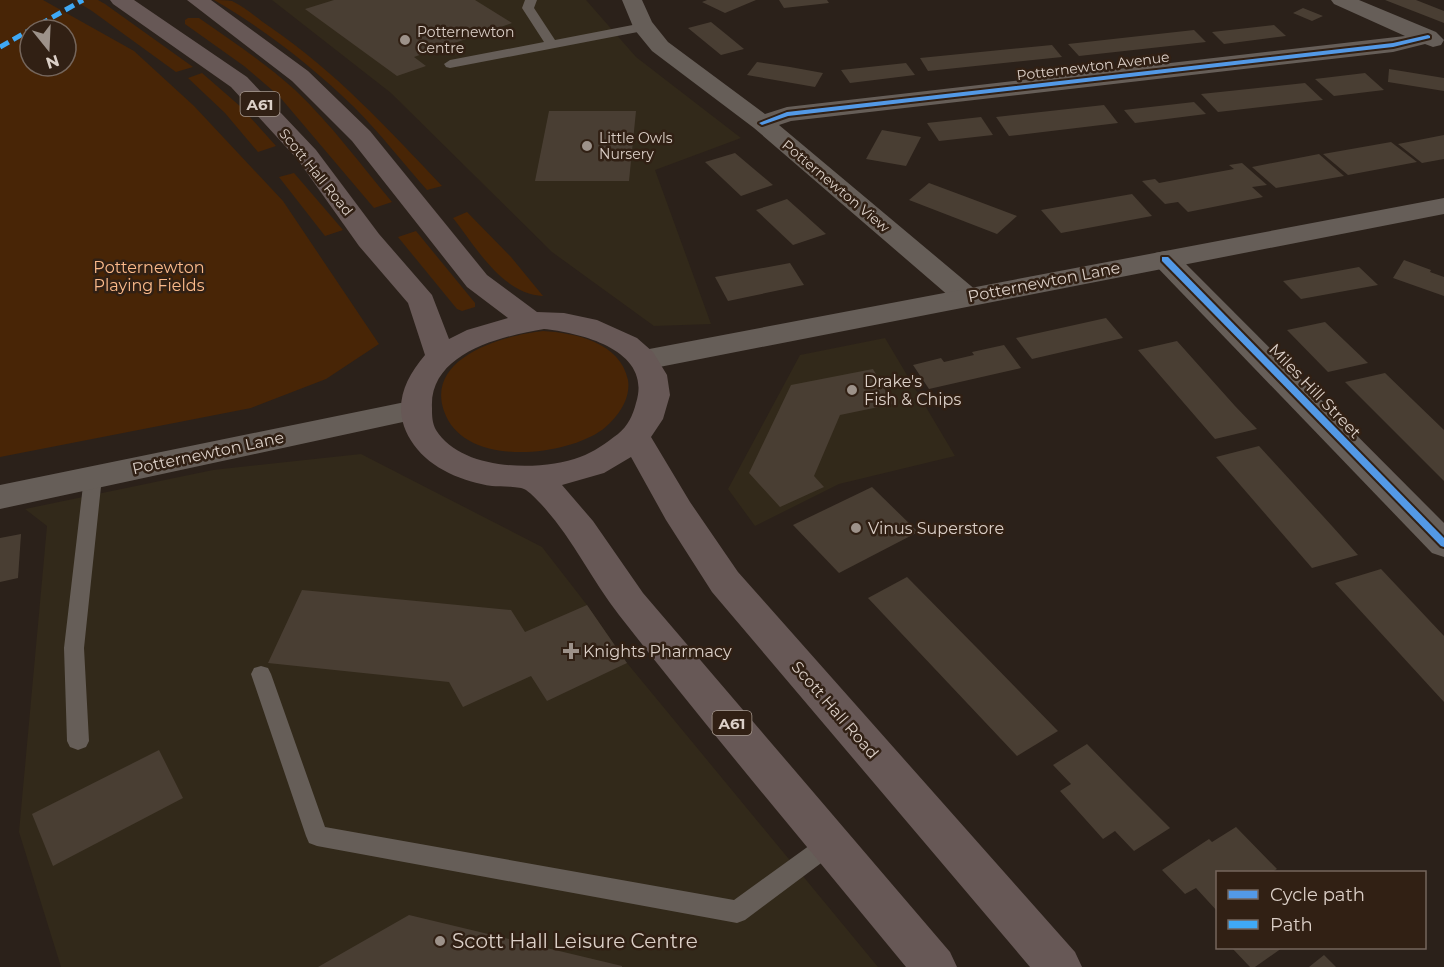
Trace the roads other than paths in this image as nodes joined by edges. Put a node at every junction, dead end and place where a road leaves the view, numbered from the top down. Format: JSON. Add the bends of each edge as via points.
{"nodes":[{"id":1,"x":120,"y":0,"type":"edge"},
{"id":2,"x":531,"y":0,"type":"edge"},
{"id":3,"x":632,"y":0,"type":"edge"},
{"id":4,"x":1341,"y":0,"type":"edge"},
{"id":5,"x":180,"y":9,"type":"edge"},
{"id":6,"x":643,"y":27,"type":"junction"},
{"id":7,"x":1436,"y":41,"type":"edge"},
{"id":8,"x":552,"y":45,"type":"junction"},
{"id":9,"x":450,"y":64,"type":"dead end"},
{"id":10,"x":762,"y":123,"type":"junction"},
{"id":11,"x":1444,"y":206,"type":"edge"},
{"id":12,"x":1165,"y":259,"type":"junction"},
{"id":13,"x":968,"y":297,"type":"junction"},
{"id":14,"x":532,"y":322,"type":"junction"},
{"id":15,"x":440,"y":357,"type":"junction"},
{"id":16,"x":644,"y":360,"type":"junction"},
{"id":17,"x":415,"y":410,"type":"junction"},
{"id":18,"x":635,"y":436,"type":"junction"},
{"id":19,"x":93,"y":477,"type":"junction"},
{"id":20,"x":533,"y":478,"type":"junction"},
{"id":21,"x":0,"y":497,"type":"edge"},
{"id":22,"x":1444,"y":544,"type":"edge"},
{"id":23,"x":261,"y":674,"type":"dead end"},
{"id":24,"x":78,"y":741,"type":"dead end"},
{"id":25,"x":832,"y":842,"type":"junction"},
{"id":26,"x":934,"y":967,"type":"edge"},
{"id":27,"x":1059,"y":967,"type":"edge"}],
"edges":[{"from":1,"to":5,"type":"highway","name":"Scott Hall Road","number":"A61"},
{"from":2,"to":8,"type":"lane","via":[[528,8]]},
{"from":3,"to":6,"type":"street","name":"Potternewton View"},
{"from":4,"to":7,"type":"street"},
{"from":5,"to":14,"type":"highway","name":"Scott Hall Road","number":"A61","via":[[300,76],[361,136],[477,281]]},
{"from":5,"to":15,"type":"highway","name":"Scott Hall Road","number":"A61","via":[[239,82],[307,156],[369,240],[422,301]]},
{"from":6,"to":8,"type":"lane"},
{"from":6,"to":10,"type":"street","name":"Potternewton View","via":[[666,52]]},
{"from":7,"to":10,"type":"street","name":"Potternewton Avenue","via":[[788,114]]},
{"from":8,"to":9,"type":"lane"},
{"from":10,"to":13,"type":"street","name":"Potternewton View"},
{"from":11,"to":12,"type":"street","name":"Potternewton Lane"},
{"from":12,"to":13,"type":"street","name":"Potternewton Lane"},
{"from":12,"to":22,"type":"street","name":"Miles Hill Street"},
{"from":13,"to":16,"type":"street","name":"Potternewton Lane"},
{"from":14,"to":15,"type":"highway","via":[[485,332]]},
{"from":14,"to":16,"type":"highway","via":[[562,321],[607,332]]},
{"from":15,"to":17,"type":"highway","via":[[420,384]]},
{"from":16,"to":18,"type":"highway","via":[[653,378],[654,400],[647,420]]},
{"from":17,"to":19,"type":"street","name":"Potternewton Lane"},
{"from":17,"to":20,"type":"highway","via":[[419,428],[433,447],[452,462],[480,473]]},
{"from":18,"to":20,"type":"highway","via":[[588,466]]},
{"from":18,"to":27,"type":"highway","name":"Scott Hall Road","via":[[725,582]]},
{"from":19,"to":21,"type":"street","name":"Potternewton Lane"},
{"from":19,"to":24,"type":"lane","via":[[74,648]]},
{"from":20,"to":25,"type":"highway","number":"A61","via":[[581,530],[630,603]]},
{"from":23,"to":25,"type":"lane","via":[[317,836],[737,912]]},
{"from":25,"to":26,"type":"highway","number":"A61"}]}
